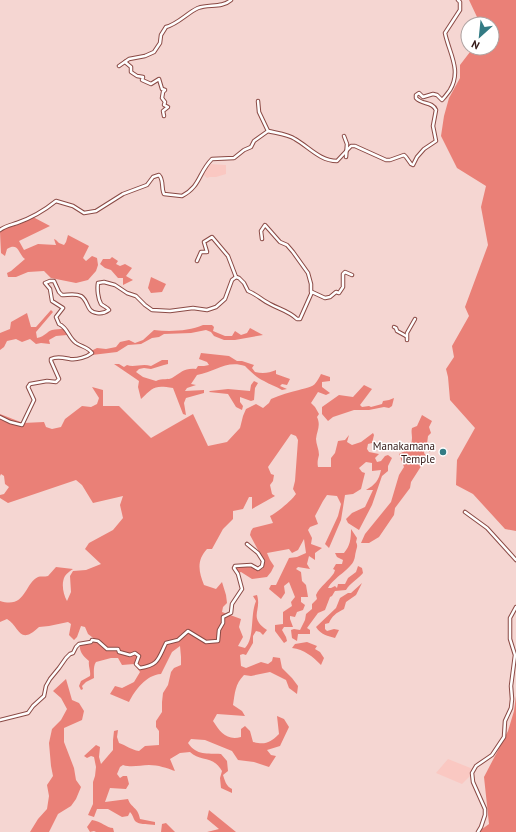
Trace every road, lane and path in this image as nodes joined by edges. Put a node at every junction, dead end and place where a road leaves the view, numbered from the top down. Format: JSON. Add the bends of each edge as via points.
{"nodes":[{"id":1,"x":231,"y":0,"type":"edge"},
{"id":2,"x":458,"y":0,"type":"edge"},
{"id":3,"x":125,"y":62,"type":"junction"},
{"id":4,"x":119,"y":66,"type":"dead end"},
{"id":5,"x":258,"y":100,"type":"dead end"},
{"id":6,"x":164,"y":116,"type":"dead end"},
{"id":7,"x":268,"y":131,"type":"junction"},
{"id":8,"x":344,"y":136,"type":"dead end"},
{"id":9,"x":347,"y":151,"type":"junction"},
{"id":10,"x":346,"y":157,"type":"dead end"},
{"id":11,"x":0,"y":230,"type":"edge"},
{"id":12,"x":262,"y":239,"type":"dead end"},
{"id":13,"x":197,"y":261,"type":"dead end"},
{"id":14,"x":352,"y":275,"type":"dead end"},
{"id":15,"x":236,"y":278,"type":"junction"},
{"id":16,"x":311,"y":293,"type":"junction"},
{"id":17,"x":416,"y":319,"type":"dead end"},
{"id":18,"x":394,"y":327,"type":"dead end"},
{"id":19,"x":406,"y":336,"type":"junction"},
{"id":20,"x":406,"y":340,"type":"dead end"},
{"id":21,"x":0,"y":417,"type":"edge"},
{"id":22,"x":464,"y":512,"type":"dead end"},
{"id":23,"x":247,"y":544,"type":"dead end"},
{"id":24,"x":516,"y":560,"type":"edge"},
{"id":25,"x":516,"y":607,"type":"edge"},
{"id":26,"x":0,"y":720,"type":"edge"},
{"id":27,"x":478,"y":832,"type":"edge"}],
"edges":[{"from":1,"to":3,"type":"street","via":[[222,5],[198,8],[172,26],[166,27],[154,52]]},
{"from":2,"to":9,"type":"street","via":[[460,10],[446,33],[456,71],[453,86],[442,100],[433,94],[423,97],[416,95],[419,102],[430,104],[436,110],[433,126],[435,143],[424,150],[413,165],[404,155],[390,160],[355,146],[351,146]]},
{"from":3,"to":4,"type":"street"},
{"from":3,"to":6,"type":"street","via":[[131,67],[131,72],[143,77],[142,80],[151,84],[159,79],[162,89],[165,90],[162,98],[164,105],[168,107],[163,110]]},
{"from":5,"to":7,"type":"street","via":[[259,112]]},
{"from":7,"to":9,"type":"street","via":[[295,139],[331,161],[337,161]]},
{"from":7,"to":11,"type":"street","via":[[234,158],[212,159],[205,166],[197,185],[182,196],[164,194],[159,175],[153,177],[147,185],[123,194],[96,211],[84,213],[73,206],[56,201],[31,217]]},
{"from":8,"to":9,"type":"street"},
{"from":9,"to":10,"type":"street"},
{"from":12,"to":16,"type":"street","via":[[261,231],[265,224],[280,242],[294,252],[308,273],[312,284]]},
{"from":13,"to":15,"type":"street","via":[[201,252],[207,252],[204,242],[212,238],[228,256]]},
{"from":14,"to":16,"type":"street","via":[[345,272],[343,287],[339,293],[336,292],[330,297],[325,298]]},
{"from":15,"to":16,"type":"street","via":[[244,283],[248,292],[291,313],[297,319],[300,319]]},
{"from":15,"to":21,"type":"street","via":[[232,280],[225,299],[216,307],[207,310],[152,310],[136,296],[115,285],[100,282],[97,287],[100,301],[109,310],[100,314],[92,313],[80,295],[62,295],[54,281],[45,283],[50,289],[52,300],[63,308],[56,317],[59,324],[75,342],[92,353],[79,358],[51,359],[59,379],[56,382],[30,384],[28,387],[34,400],[22,425]]},
{"from":17,"to":19,"type":"street"},
{"from":18,"to":19,"type":"street"},
{"from":19,"to":20,"type":"street"},
{"from":22,"to":24,"type":"street","via":[[486,528]]},
{"from":23,"to":26,"type":"street","via":[[258,552],[263,561],[262,566],[258,569],[251,565],[235,566],[242,588],[232,604],[231,612],[223,617],[218,641],[206,642],[188,631],[178,640],[166,644],[157,661],[140,668],[136,664],[139,656],[135,653],[130,655],[119,652],[118,649],[107,649],[98,641],[92,640],[79,644],[50,679],[44,696],[28,713]]},
{"from":25,"to":27,"type":"street","via":[[510,618],[510,639],[515,655],[511,708],[505,721],[504,737],[492,755],[476,766],[472,773],[472,782],[485,809],[485,816]]}]}
